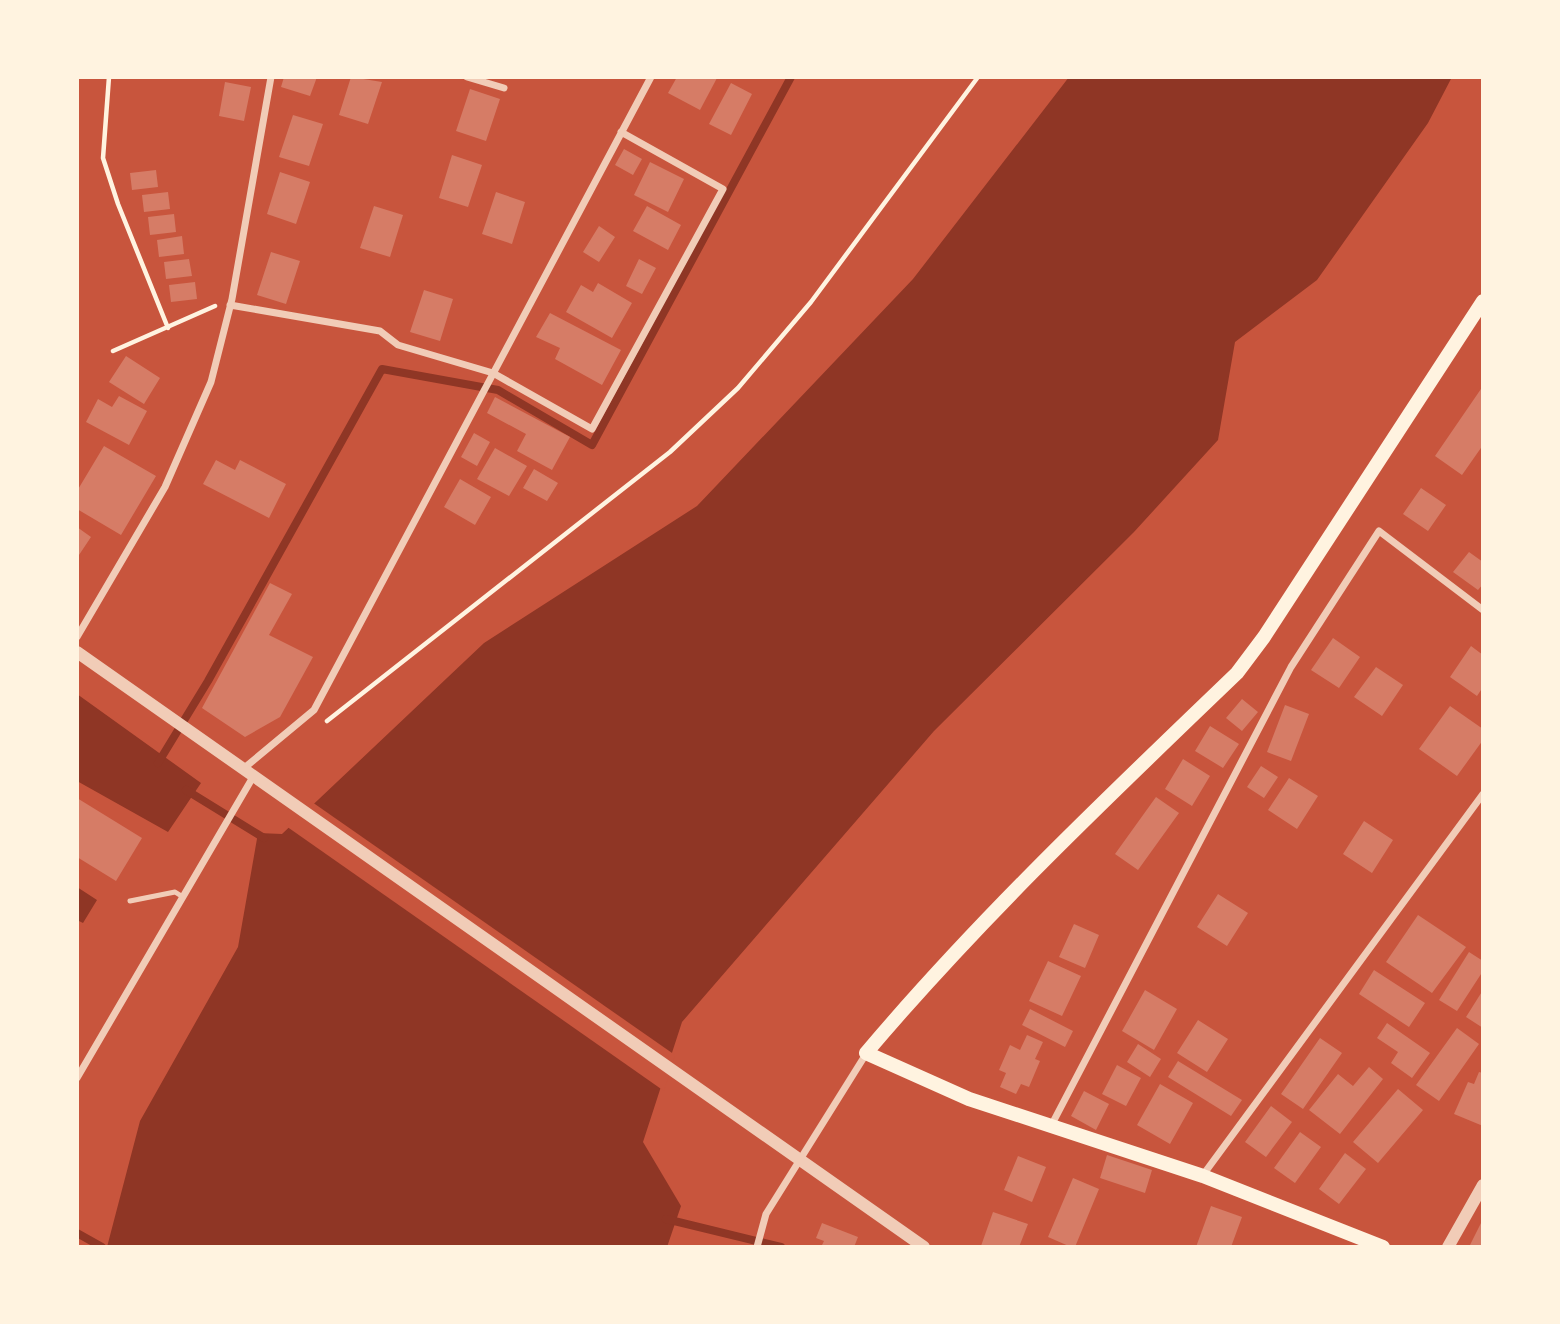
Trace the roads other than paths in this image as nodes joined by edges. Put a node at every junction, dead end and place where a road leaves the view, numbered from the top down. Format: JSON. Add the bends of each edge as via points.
{"nodes":[{"id":1,"x":271,"y":77,"type":"edge"},
{"id":2,"x":467,"y":77,"type":"edge"},
{"id":3,"x":651,"y":77,"type":"edge"},
{"id":4,"x":504,"y":88,"type":"dead end"},
{"id":5,"x":621,"y":132,"type":"junction"},
{"id":6,"x":1483,"y":301,"type":"edge"},
{"id":7,"x":231,"y":302,"type":"junction"},
{"id":8,"x":493,"y":373,"type":"junction"},
{"id":9,"x":1483,"y":610,"type":"edge"},
{"id":10,"x":77,"y":637,"type":"edge"},
{"id":11,"x":77,"y":652,"type":"edge"},
{"id":12,"x":248,"y":773,"type":"junction"},
{"id":13,"x":1483,"y":794,"type":"edge"},
{"id":14,"x":183,"y":897,"type":"junction"},
{"id":15,"x":130,"y":901,"type":"dead end"},
{"id":16,"x":866,"y":1053,"type":"junction"},
{"id":17,"x":77,"y":1078,"type":"edge"},
{"id":18,"x":1051,"y":1126,"type":"junction"},
{"id":19,"x":801,"y":1159,"type":"junction"},
{"id":20,"x":1203,"y":1176,"type":"junction"},
{"id":21,"x":1483,"y":1185,"type":"edge"},
{"id":22,"x":757,"y":1247,"type":"edge"},
{"id":23,"x":924,"y":1247,"type":"edge"},
{"id":24,"x":1383,"y":1247,"type":"edge"},
{"id":25,"x":1448,"y":1247,"type":"edge"}],
"edges":[{"from":1,"to":7,"type":"street"},
{"from":2,"to":4,"type":"street"},
{"from":3,"to":5,"type":"street"},
{"from":5,"to":8,"type":"street"},
{"from":5,"to":8,"type":"street","via":[[723,189],[592,429]]},
{"from":6,"to":16,"type":"main road","via":[[1237,673],[1026,876],[934,972]]},
{"from":7,"to":8,"type":"street","via":[[380,331],[398,345]]},
{"from":7,"to":10,"type":"street","via":[[211,382],[166,487]]},
{"from":8,"to":12,"type":"street","via":[[314,710]]},
{"from":9,"to":18,"type":"street","via":[[1379,531],[1291,667]]},
{"from":11,"to":12,"type":"street"},
{"from":12,"to":14,"type":"street"},
{"from":12,"to":19,"type":"street"},
{"from":13,"to":20,"type":"street"},
{"from":14,"to":15,"type":"lane","via":[[175,892]]},
{"from":14,"to":17,"type":"street"},
{"from":16,"to":18,"type":"main road","via":[[970,1099]]},
{"from":16,"to":19,"type":"street"},
{"from":18,"to":20,"type":"main road"},
{"from":19,"to":22,"type":"street","via":[[766,1213]]},
{"from":19,"to":23,"type":"street"},
{"from":20,"to":24,"type":"main road"},
{"from":21,"to":25,"type":"street"}]}
